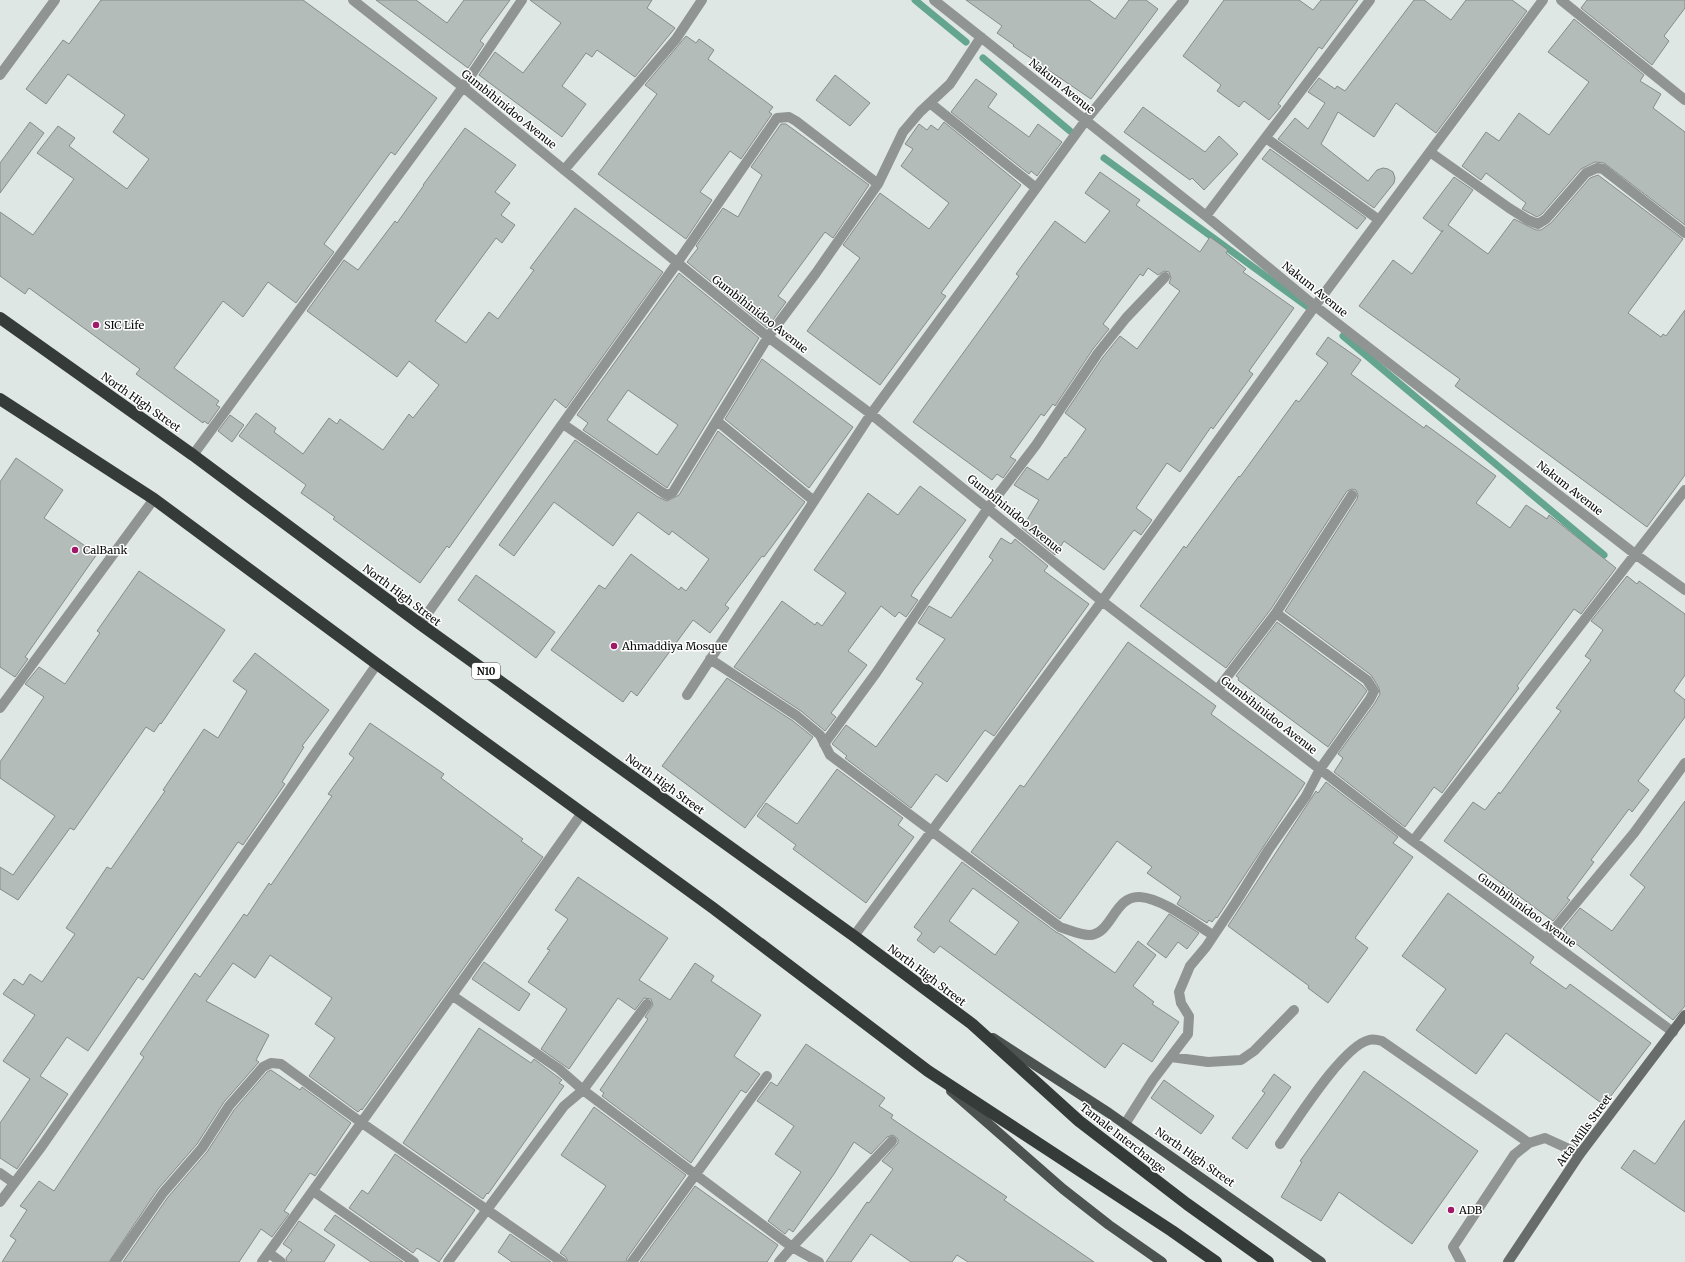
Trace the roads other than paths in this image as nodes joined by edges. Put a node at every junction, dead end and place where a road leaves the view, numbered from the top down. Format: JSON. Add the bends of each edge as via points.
{"nodes":[{"id":1,"x":55,"y":0,"type":"edge"},
{"id":2,"x":354,"y":0,"type":"edge"},
{"id":3,"x":522,"y":0,"type":"edge"},
{"id":4,"x":702,"y":0,"type":"edge"},
{"id":5,"x":934,"y":0,"type":"edge"},
{"id":6,"x":1184,"y":0,"type":"edge"},
{"id":7,"x":1370,"y":0,"type":"edge"},
{"id":8,"x":1542,"y":0,"type":"edge"},
{"id":9,"x":1561,"y":0,"type":"edge"},
{"id":10,"x":981,"y":37,"type":"junction"},
{"id":11,"x":1,"y":72,"type":"edge"},
{"id":12,"x":463,"y":87,"type":"junction"},
{"id":13,"x":1685,"y":100,"type":"edge"},
{"id":14,"x":930,"y":103,"type":"junction"},
{"id":15,"x":1086,"y":120,"type":"junction"},
{"id":16,"x":1266,"y":138,"type":"junction"},
{"id":17,"x":1430,"y":152,"type":"junction"},
{"id":18,"x":564,"y":170,"type":"junction"},
{"id":19,"x":878,"y":184,"type":"junction"},
{"id":20,"x":1036,"y":188,"type":"junction"},
{"id":21,"x":1206,"y":216,"type":"junction"},
{"id":22,"x":1379,"y":220,"type":"junction"},
{"id":23,"x":1685,"y":233,"type":"edge"},
{"id":24,"x":677,"y":263,"type":"junction"},
{"id":25,"x":1165,"y":277,"type":"dead end"},
{"id":26,"x":1315,"y":306,"type":"junction"},
{"id":27,"x":0,"y":318,"type":"edge"},
{"id":28,"x":768,"y":337,"type":"junction"},
{"id":29,"x":0,"y":399,"type":"edge"},
{"id":30,"x":871,"y":414,"type":"junction"},
{"id":31,"x":717,"y":421,"type":"junction"},
{"id":32,"x":563,"y":424,"type":"junction"},
{"id":33,"x":193,"y":455,"type":"junction"},
{"id":34,"x":1685,"y":490,"type":"edge"},
{"id":35,"x":1352,"y":495,"type":"dead end"},
{"id":36,"x":154,"y":499,"type":"junction"},
{"id":37,"x":814,"y":501,"type":"junction"},
{"id":38,"x":988,"y":508,"type":"junction"},
{"id":39,"x":1635,"y":554,"type":"junction"},
{"id":40,"x":1685,"y":590,"type":"edge"},
{"id":41,"x":1102,"y":601,"type":"junction"},
{"id":42,"x":1276,"y":613,"type":"junction"},
{"id":43,"x":420,"y":624,"type":"junction"},
{"id":44,"x":710,"y":659,"type":"junction"},
{"id":45,"x":377,"y":664,"type":"junction"},
{"id":46,"x":1217,"y":690,"type":"junction"},
{"id":47,"x":687,"y":695,"type":"dead end"},
{"id":48,"x":0,"y":708,"type":"edge"},
{"id":49,"x":824,"y":744,"type":"junction"},
{"id":50,"x":1685,"y":763,"type":"edge"},
{"id":51,"x":1320,"y":769,"type":"junction"},
{"id":52,"x":582,"y":813,"type":"junction"},
{"id":53,"x":932,"y":830,"type":"junction"},
{"id":54,"x":1413,"y":841,"type":"junction"},
{"id":55,"x":1213,"y":935,"type":"junction"},
{"id":56,"x":854,"y":936,"type":"junction"},
{"id":57,"x":1546,"y":938,"type":"junction"},
{"id":58,"x":453,"y":996,"type":"junction"},
{"id":59,"x":647,"y":1004,"type":"dead end"},
{"id":60,"x":1294,"y":1010,"type":"dead end"},
{"id":61,"x":1685,"y":1015,"type":"edge"},
{"id":62,"x":972,"y":1024,"type":"junction"},
{"id":63,"x":1673,"y":1032,"type":"junction"},
{"id":64,"x":1171,"y":1057,"type":"junction"},
{"id":65,"x":928,"y":1071,"type":"junction"},
{"id":66,"x":766,"y":1076,"type":"dead end"},
{"id":67,"x":583,"y":1090,"type":"junction"},
{"id":68,"x":362,"y":1123,"type":"junction"},
{"id":69,"x":1125,"y":1124,"type":"junction"},
{"id":70,"x":892,"y":1141,"type":"dead end"},
{"id":71,"x":1530,"y":1143,"type":"junction"},
{"id":72,"x":1280,"y":1144,"type":"dead end"},
{"id":73,"x":1580,"y":1154,"type":"junction"},
{"id":74,"x":0,"y":1173,"type":"edge"},
{"id":75,"x":696,"y":1175,"type":"junction"},
{"id":76,"x":14,"y":1183,"type":"junction"},
{"id":77,"x":313,"y":1191,"type":"junction"},
{"id":78,"x":0,"y":1202,"type":"edge"},
{"id":79,"x":488,"y":1209,"type":"junction"},
{"id":80,"x":792,"y":1247,"type":"junction"},
{"id":81,"x":269,"y":1253,"type":"junction"},
{"id":82,"x":115,"y":1262,"type":"edge"},
{"id":83,"x":262,"y":1262,"type":"edge"},
{"id":84,"x":281,"y":1262,"type":"edge"},
{"id":85,"x":414,"y":1262,"type":"edge"},
{"id":86,"x":448,"y":1262,"type":"edge"},
{"id":87,"x":562,"y":1262,"type":"edge"},
{"id":88,"x":632,"y":1262,"type":"edge"},
{"id":89,"x":779,"y":1262,"type":"edge"},
{"id":90,"x":819,"y":1262,"type":"edge"},
{"id":91,"x":1162,"y":1262,"type":"edge"},
{"id":92,"x":1216,"y":1262,"type":"edge"},
{"id":93,"x":1268,"y":1262,"type":"edge"},
{"id":94,"x":1321,"y":1262,"type":"edge"},
{"id":95,"x":1461,"y":1262,"type":"edge"},
{"id":96,"x":1508,"y":1262,"type":"edge"}],
"edges":[{"from":1,"to":11,"type":"street"},
{"from":2,"to":12,"type":"street","name":"Gumbihinidoo Avenue"},
{"from":3,"to":12,"type":"street"},
{"from":4,"to":18,"type":"street","via":[[676,39]]},
{"from":5,"to":10,"type":"street","name":"Nakum Avenue"},
{"from":6,"to":15,"type":"street"},
{"from":7,"to":16,"type":"street"},
{"from":8,"to":17,"type":"street"},
{"from":9,"to":13,"type":"street"},
{"from":10,"to":14,"type":"street","via":[[950,84]]},
{"from":10,"to":15,"type":"street","name":"Nakum Avenue"},
{"from":12,"to":18,"type":"street","name":"Gumbihinidoo Avenue"},
{"from":12,"to":33,"type":"street"},
{"from":14,"to":19,"type":"street","via":[[903,132]]},
{"from":14,"to":20,"type":"street"},
{"from":15,"to":20,"type":"street"},
{"from":15,"to":21,"type":"street","name":"Nakum Avenue"},
{"from":16,"to":21,"type":"street"},
{"from":16,"to":22,"type":"street"},
{"from":17,"to":22,"type":"street"},
{"from":17,"to":23,"type":"street","via":[[1509,208],[1538,224],[1546,219],[1586,173],[1598,168],[1603,169]]},
{"from":18,"to":24,"type":"street","name":"Gumbihinidoo Avenue"},
{"from":19,"to":24,"type":"street","via":[[796,121],[789,117],[778,118]]},
{"from":19,"to":28,"type":"street"},
{"from":20,"to":30,"type":"street"},
{"from":21,"to":26,"type":"street","name":"Nakum Avenue"},
{"from":22,"to":26,"type":"street"},
{"from":24,"to":28,"type":"street","name":"Gumbihinidoo Avenue"},
{"from":24,"to":32,"type":"street"},
{"from":25,"to":38,"type":"street","via":[[1117,328],[1036,445]]},
{"from":26,"to":39,"type":"street","name":"Nakum Avenue"},
{"from":26,"to":41,"type":"street"},
{"from":27,"to":33,"type":"highway","name":"North High Street","number":"N10"},
{"from":28,"to":30,"type":"street","name":"Gumbihinidoo Avenue"},
{"from":28,"to":31,"type":"street"},
{"from":29,"to":36,"type":"highway"},
{"from":30,"to":37,"type":"street"},
{"from":30,"to":38,"type":"street","name":"Gumbihinidoo Avenue"},
{"from":31,"to":32,"type":"street","via":[[673,492],[668,495]]},
{"from":31,"to":37,"type":"street"},
{"from":32,"to":43,"type":"street"},
{"from":33,"to":43,"type":"highway","name":"North High Street","number":"N10"},
{"from":34,"to":39,"type":"street"},
{"from":35,"to":42,"type":"street"},
{"from":36,"to":45,"type":"highway"},
{"from":36,"to":48,"type":"street"},
{"from":37,"to":44,"type":"street"},
{"from":38,"to":41,"type":"street","name":"Gumbihinidoo Avenue"},
{"from":38,"to":49,"type":"street","via":[[876,674]]},
{"from":39,"to":40,"type":"street","name":"Nakum Avenue"},
{"from":39,"to":54,"type":"street"},
{"from":41,"to":46,"type":"street","name":"Gumbihinidoo Avenue"},
{"from":41,"to":53,"type":"street"},
{"from":42,"to":46,"type":"street"},
{"from":42,"to":51,"type":"street","via":[[1367,680],[1374,691]]},
{"from":43,"to":56,"type":"highway","name":"North High Street","number":"N10"},
{"from":44,"to":47,"type":"street"},
{"from":44,"to":49,"type":"street","via":[[797,716],[820,735]]},
{"from":45,"to":52,"type":"highway"},
{"from":45,"to":76,"type":"street"},
{"from":46,"to":51,"type":"street","name":"Gumbihinidoo Avenue"},
{"from":49,"to":53,"type":"street","via":[[830,754]]},
{"from":50,"to":57,"type":"street","via":[[1634,833]]},
{"from":51,"to":54,"type":"street","name":"Gumbihinidoo Avenue"},
{"from":51,"to":55,"type":"street","via":[[1306,796]]},
{"from":52,"to":58,"type":"street"},
{"from":52,"to":65,"type":"highway","via":[[713,908]]},
{"from":53,"to":55,"type":"street","via":[[1060,927],[1089,935],[1101,932],[1118,908],[1130,898],[1141,897],[1160,903]]},
{"from":53,"to":56,"type":"street"},
{"from":54,"to":57,"type":"street","name":"Gumbihinidoo Avenue"},
{"from":55,"to":64,"type":"street","via":[[1190,966],[1179,992],[1181,1003],[1189,1016],[1188,1034]]},
{"from":56,"to":62,"type":"highway","name":"North High Street","number":"N10"},
{"from":57,"to":63,"type":"street","name":"Gumbihinidoo Avenue"},
{"from":58,"to":67,"type":"street","via":[[559,1069]]},
{"from":58,"to":68,"type":"street"},
{"from":59,"to":67,"type":"street"},
{"from":60,"to":64,"type":"street","via":[[1254,1051],[1241,1060],[1208,1062]]},
{"from":61,"to":63,"type":"street","name":"Atta Mills Street"},
{"from":62,"to":69,"type":"main road","name":"North High Street"},
{"from":62,"to":93,"type":"highway","name":"Tamale Interchange","via":[[1078,1121]]},
{"from":63,"to":73,"type":"street","name":"Atta Mills Street"},
{"from":64,"to":69,"type":"street"},
{"from":65,"to":91,"type":"main road","via":[[1063,1189]]},
{"from":65,"to":92,"type":"highway"},
{"from":66,"to":75,"type":"street"},
{"from":67,"to":75,"type":"street"},
{"from":67,"to":79,"type":"street","via":[[564,1106]]},
{"from":68,"to":77,"type":"street"},
{"from":68,"to":79,"type":"street"},
{"from":68,"to":82,"type":"street","via":[[281,1064],[271,1063],[263,1067],[229,1106],[202,1148],[163,1193]]},
{"from":69,"to":94,"type":"main road","name":"North High Street"},
{"from":70,"to":80,"type":"street"},
{"from":71,"to":72,"type":"street","via":[[1382,1041],[1369,1040],[1352,1050],[1338,1064]]},
{"from":71,"to":73,"type":"street","via":[[1545,1138]]},
{"from":71,"to":95,"type":"street","via":[[1514,1154],[1453,1248]]},
{"from":73,"to":96,"type":"street","name":"Atta Mills Street"},
{"from":74,"to":76,"type":"street"},
{"from":75,"to":80,"type":"street"},
{"from":75,"to":88,"type":"street"},
{"from":76,"to":78,"type":"street"},
{"from":77,"to":81,"type":"street"},
{"from":77,"to":85,"type":"street"},
{"from":79,"to":86,"type":"street"},
{"from":79,"to":87,"type":"street"},
{"from":80,"to":89,"type":"street"},
{"from":80,"to":90,"type":"street"},
{"from":81,"to":83,"type":"street"},
{"from":81,"to":84,"type":"street"}]}
